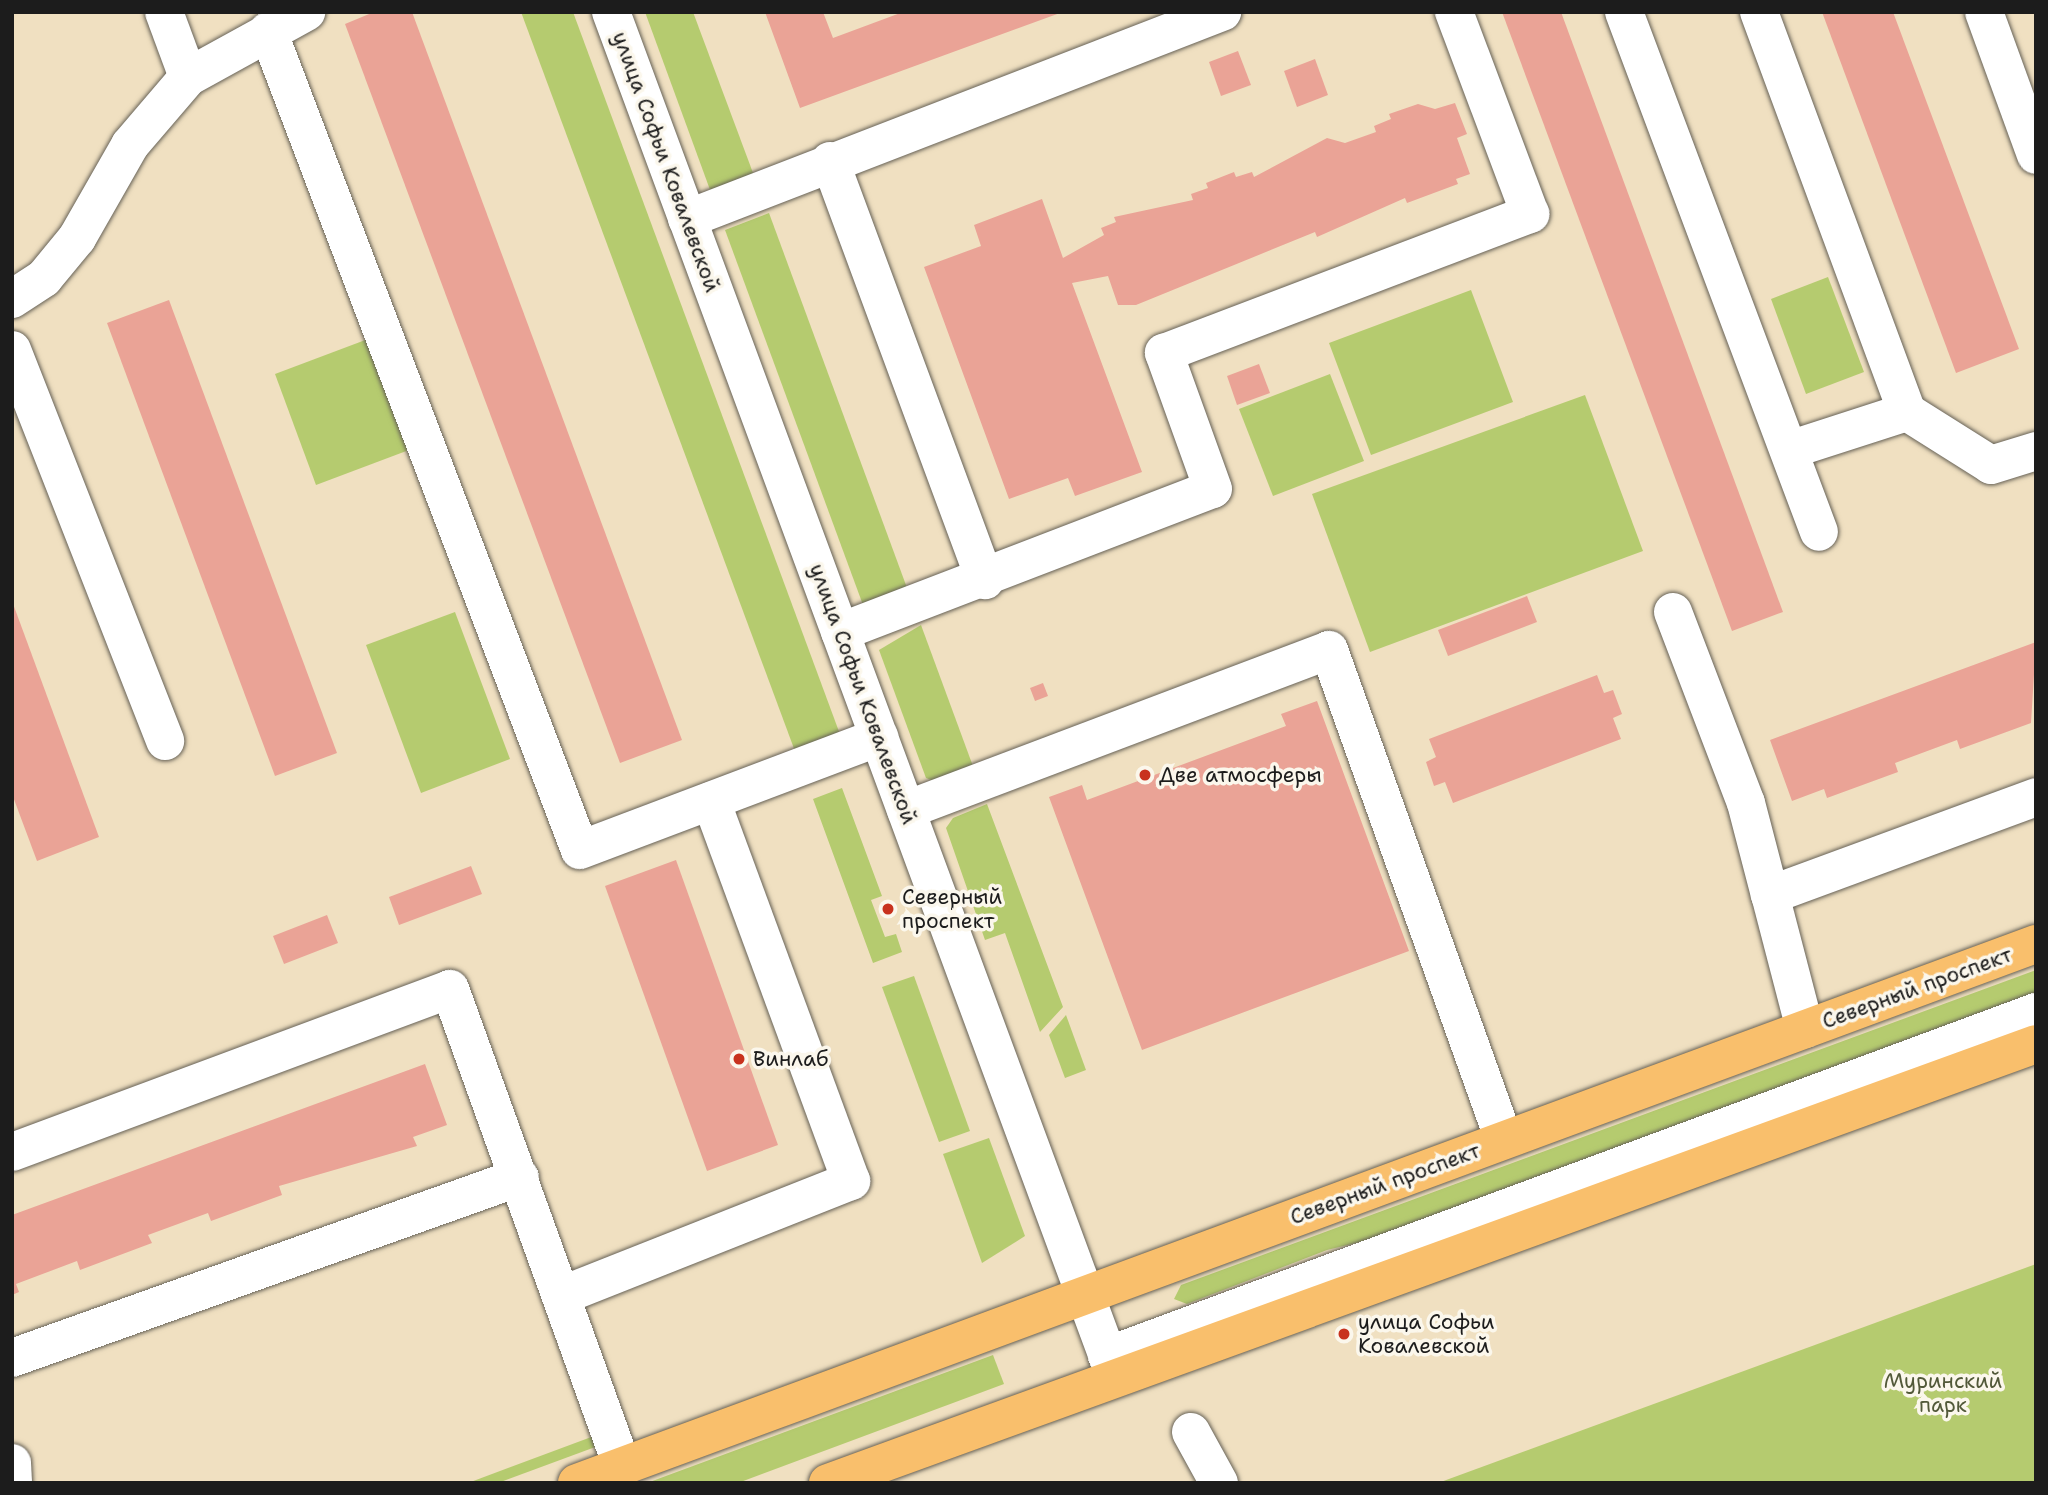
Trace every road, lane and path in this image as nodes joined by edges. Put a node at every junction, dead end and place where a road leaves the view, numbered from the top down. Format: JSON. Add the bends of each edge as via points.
{"nodes":[{"id":1,"x":164,"y":12,"type":"edge"},
{"id":2,"x":306,"y":12,"type":"edge"},
{"id":3,"x":611,"y":12,"type":"edge"},
{"id":4,"x":1222,"y":12,"type":"edge"},
{"id":5,"x":1454,"y":12,"type":"edge"},
{"id":6,"x":1624,"y":12,"type":"edge"},
{"id":7,"x":1759,"y":12,"type":"edge"},
{"id":8,"x":1984,"y":12,"type":"edge"},
{"id":9,"x":268,"y":31,"type":"junction"},
{"id":10,"x":188,"y":77,"type":"junction"},
{"id":11,"x":2036,"y":155,"type":"edge"},
{"id":12,"x":830,"y":160,"type":"junction"},
{"id":13,"x":687,"y":219,"type":"junction"},
{"id":14,"x":12,"y":299,"type":"edge"},
{"id":15,"x":12,"y":349,"type":"edge"},
{"id":16,"x":1907,"y":412,"type":"junction"},
{"id":17,"x":1789,"y":450,"type":"junction"},
{"id":18,"x":2036,"y":451,"type":"edge"},
{"id":19,"x":1819,"y":531,"type":"dead end"},
{"id":20,"x":985,"y":580,"type":"junction"},
{"id":21,"x":1673,"y":612,"type":"dead end"},
{"id":22,"x":840,"y":632,"type":"junction"},
{"id":23,"x":879,"y":737,"type":"junction"},
{"id":24,"x":165,"y":741,"type":"dead end"},
{"id":25,"x":2036,"y":797,"type":"edge"},
{"id":26,"x":711,"y":801,"type":"junction"},
{"id":27,"x":906,"y":810,"type":"junction"},
{"id":28,"x":1770,"y":895,"type":"junction"},
{"id":29,"x":2036,"y":944,"type":"edge"},
{"id":30,"x":2036,"y":1012,"type":"edge"},
{"id":31,"x":1805,"y":1029,"type":"junction"},
{"id":32,"x":2036,"y":1044,"type":"edge"},
{"id":33,"x":1504,"y":1140,"type":"junction"},
{"id":34,"x":12,"y":1152,"type":"edge"},
{"id":35,"x":520,"y":1177,"type":"junction"},
{"id":36,"x":563,"y":1295,"type":"junction"},
{"id":37,"x":1085,"y":1295,"type":"junction"},
{"id":38,"x":12,"y":1358,"type":"edge"},
{"id":39,"x":1111,"y":1366,"type":"junction"},
{"id":40,"x":1191,"y":1432,"type":"dead end"},
{"id":41,"x":12,"y":1463,"type":"edge"},
{"id":42,"x":622,"y":1466,"type":"junction"},
{"id":43,"x":839,"y":1481,"type":"edge"},
{"id":44,"x":13,"y":1483,"type":"edge"},
{"id":45,"x":578,"y":1483,"type":"edge"},
{"id":46,"x":1219,"y":1483,"type":"edge"}],
"edges":[{"from":1,"to":10,"type":"street"},
{"from":2,"to":9,"type":"street"},
{"from":3,"to":13,"type":"street","name":"улица Софьи Ковалевской"},
{"from":4,"to":12,"type":"street"},
{"from":5,"to":20,"type":"street","via":[[1530,214],[1164,353],[1213,489]]},
{"from":6,"to":17,"type":"street"},
{"from":7,"to":16,"type":"street"},
{"from":8,"to":11,"type":"street"},
{"from":9,"to":10,"type":"street"},
{"from":9,"to":26,"type":"street","via":[[580,850]]},
{"from":10,"to":14,"type":"street","via":[[130,145],[77,239],[44,278]]},
{"from":12,"to":13,"type":"street"},
{"from":12,"to":20,"type":"street"},
{"from":13,"to":22,"type":"street","name":"улица Софьи Ковалевской"},
{"from":15,"to":24,"type":"street"},
{"from":16,"to":17,"type":"street"},
{"from":16,"to":18,"type":"street","via":[[1991,465]]},
{"from":17,"to":19,"type":"street"},
{"from":20,"to":22,"type":"street"},
{"from":21,"to":28,"type":"street","via":[[1746,803]]},
{"from":22,"to":23,"type":"street","name":"улица Софьи Ковалевской"},
{"from":23,"to":26,"type":"street"},
{"from":23,"to":27,"type":"street","name":"улица Софьи Ковалевской"},
{"from":25,"to":28,"type":"street"},
{"from":26,"to":36,"type":"street","via":[[851,1181]]},
{"from":27,"to":33,"type":"street","via":[[1329,650]]},
{"from":27,"to":37,"type":"street","name":"улица Софьи Ковалевской"},
{"from":28,"to":31,"type":"street"},
{"from":29,"to":31,"type":"main road","name":"Северный проспект"},
{"from":30,"to":39,"type":"street"},
{"from":31,"to":33,"type":"main road","name":"Северный проспект"},
{"from":32,"to":39,"type":"main road","via":[[1203,1352]]},
{"from":33,"to":37,"type":"main road","name":"Северный проспект"},
{"from":34,"to":35,"type":"street","via":[[450,989]]},
{"from":35,"to":36,"type":"street"},
{"from":35,"to":38,"type":"street"},
{"from":36,"to":42,"type":"street"},
{"from":37,"to":39,"type":"street","name":"улица Софьи Ковалевской"},
{"from":37,"to":42,"type":"main road","name":"Северный проспект"},
{"from":39,"to":43,"type":"main road"},
{"from":40,"to":46,"type":"street"},
{"from":41,"to":44,"type":"street"},
{"from":42,"to":45,"type":"main road","name":"Северный проспект"}]}
